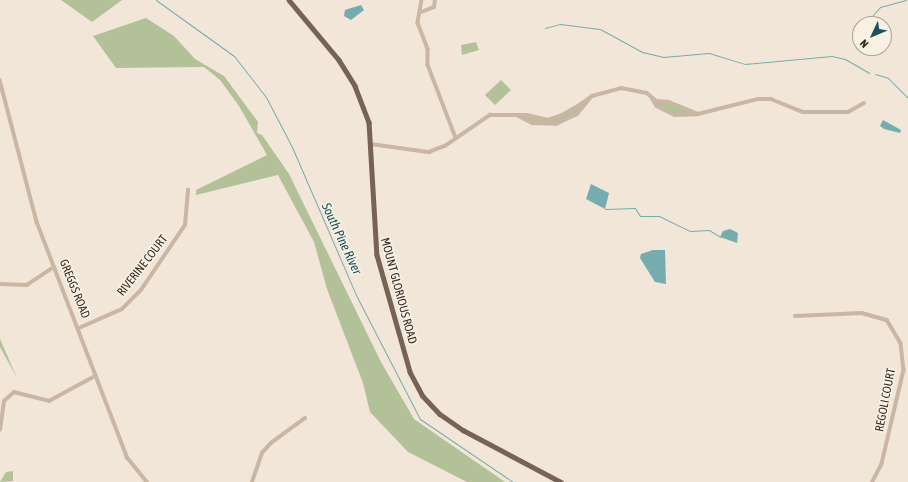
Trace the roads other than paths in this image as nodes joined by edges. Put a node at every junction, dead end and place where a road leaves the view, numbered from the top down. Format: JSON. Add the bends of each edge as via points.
{"nodes":[{"id":1,"x":288,"y":0,"type":"edge"},
{"id":2,"x":422,"y":0,"type":"edge"},
{"id":3,"x":435,"y":0,"type":"edge"},
{"id":4,"x":419,"y":12,"type":"junction"},
{"id":5,"x":0,"y":80,"type":"edge"},
{"id":6,"x":592,"y":96,"type":"junction"},
{"id":7,"x":652,"y":97,"type":"junction"},
{"id":8,"x":864,"y":103,"type":"dead end"},
{"id":9,"x":698,"y":114,"type":"junction"},
{"id":10,"x":516,"y":115,"type":"junction"},
{"id":11,"x":563,"y":115,"type":"junction"},
{"id":12,"x":565,"y":121,"type":"junction"},
{"id":13,"x":456,"y":138,"type":"junction"},
{"id":14,"x":371,"y":144,"type":"junction"},
{"id":15,"x":188,"y":190,"type":"dead end"},
{"id":16,"x":54,"y":267,"type":"junction"},
{"id":17,"x":0,"y":284,"type":"edge"},
{"id":18,"x":795,"y":316,"type":"dead end"},
{"id":19,"x":79,"y":328,"type":"junction"},
{"id":20,"x":906,"y":370,"type":"edge"},
{"id":21,"x":96,"y":376,"type":"junction"},
{"id":22,"x":305,"y":418,"type":"dead end"},
{"id":23,"x":0,"y":430,"type":"edge"},
{"id":24,"x":147,"y":482,"type":"edge"},
{"id":25,"x":252,"y":482,"type":"edge"},
{"id":26,"x":561,"y":482,"type":"edge"},
{"id":27,"x":872,"y":482,"type":"edge"}],
"edges":[{"from":1,"to":14,"type":"main road","name":"MOUNT GLORIOUS ROAD","via":[[309,23],[355,86],[369,122]]},
{"from":2,"to":4,"type":"street"},
{"from":3,"to":4,"type":"street","via":[[434,7]]},
{"from":4,"to":13,"type":"street","via":[[418,23],[428,48],[428,66]]},
{"from":5,"to":16,"type":"street","name":"GREGGS ROAD","via":[[38,222]]},
{"from":6,"to":7,"type":"street","via":[[621,88]]},
{"from":6,"to":11,"type":"street"},
{"from":6,"to":12,"type":"street","via":[[577,114]]},
{"from":7,"to":9,"type":"street"},
{"from":7,"to":9,"type":"street","via":[[657,106],[675,115]]},
{"from":8,"to":9,"type":"street","via":[[848,112],[804,112],[771,99],[758,99]]},
{"from":10,"to":11,"type":"street","via":[[548,120]]},
{"from":10,"to":12,"type":"street","via":[[544,125]]},
{"from":10,"to":13,"type":"street","via":[[490,115]]},
{"from":11,"to":12,"type":"street"},
{"from":13,"to":14,"type":"street","via":[[428,152]]},
{"from":14,"to":26,"type":"main road","name":"MOUNT GLORIOUS ROAD","via":[[377,255],[410,372],[422,395],[440,414],[463,430]]},
{"from":15,"to":19,"type":"street","name":"RIVERINE COURT","via":[[185,225],[141,290],[122,309]]},
{"from":16,"to":17,"type":"street","via":[[27,285]]},
{"from":16,"to":19,"type":"street","name":"GREGGS ROAD"},
{"from":18,"to":20,"type":"street","name":"REGOLI COURT","via":[[862,313],[887,320],[901,343]]},
{"from":19,"to":21,"type":"street","name":"GREGGS ROAD"},
{"from":20,"to":27,"type":"street","name":"REGOLI COURT","via":[[882,464]]},
{"from":21,"to":23,"type":"street","via":[[49,401],[14,392],[4,401]]},
{"from":21,"to":24,"type":"street","name":"GREGGS ROAD","via":[[127,457]]},
{"from":22,"to":25,"type":"street","via":[[271,443],[262,453]]}]}
